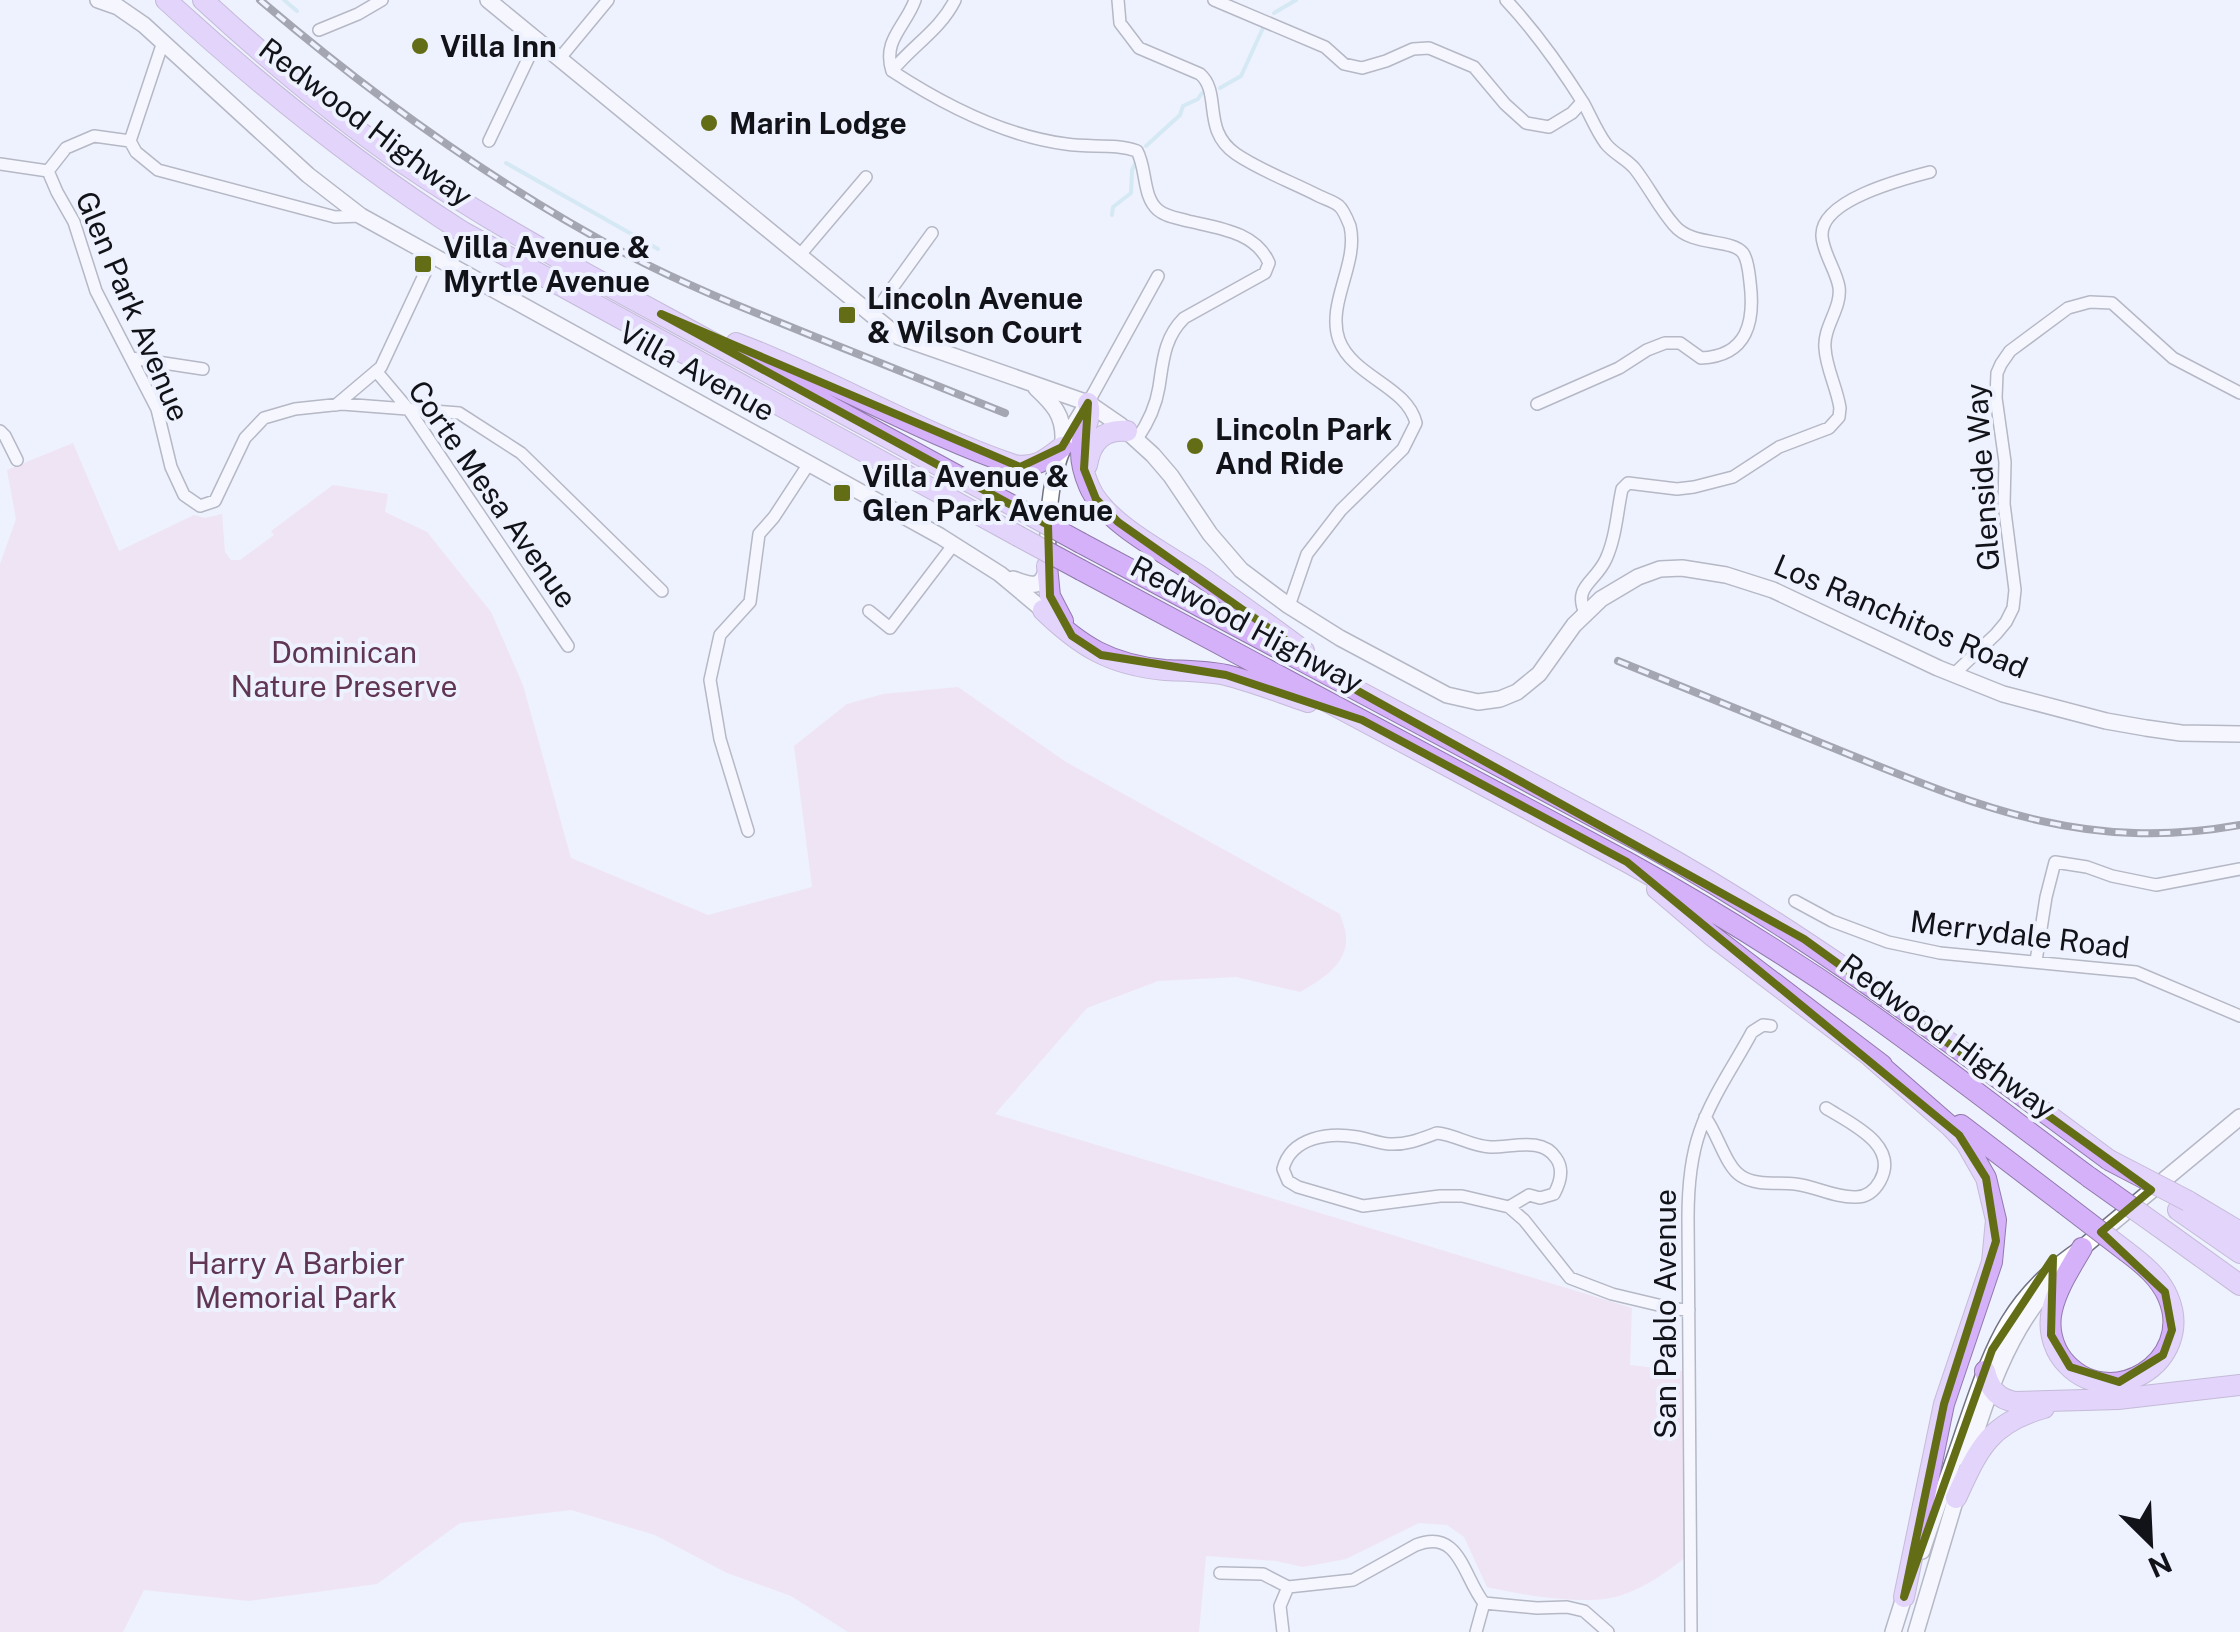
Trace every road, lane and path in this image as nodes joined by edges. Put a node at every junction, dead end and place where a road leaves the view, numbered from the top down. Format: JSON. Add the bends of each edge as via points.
{"nodes":[{"id":1,"x":98,"y":0,"type":"edge"},
{"id":2,"x":166,"y":0,"type":"edge"},
{"id":3,"x":203,"y":0,"type":"edge"},
{"id":4,"x":382,"y":0,"type":"edge"},
{"id":5,"x":488,"y":0,"type":"edge"},
{"id":6,"x":608,"y":0,"type":"edge"},
{"id":7,"x":915,"y":0,"type":"edge"},
{"id":8,"x":956,"y":0,"type":"edge"},
{"id":9,"x":1118,"y":0,"type":"edge"},
{"id":10,"x":1214,"y":0,"type":"edge"},
{"id":11,"x":1506,"y":0,"type":"edge"},
{"id":12,"x":319,"y":30,"type":"dead end"},
{"id":13,"x":537,"y":40,"type":"junction"},
{"id":14,"x":163,"y":42,"type":"junction"},
{"id":15,"x":560,"y":58,"type":"junction"},
{"id":16,"x":892,"y":70,"type":"junction"},
{"id":17,"x":1582,"y":102,"type":"junction"},
{"id":18,"x":130,"y":141,"type":"junction"},
{"id":19,"x":489,"y":142,"type":"dead end"},
{"id":20,"x":0,"y":164,"type":"edge"},
{"id":21,"x":48,"y":171,"type":"junction"},
{"id":22,"x":1930,"y":172,"type":"dead end"},
{"id":23,"x":866,"y":177,"type":"dead end"},
{"id":24,"x":362,"y":216,"type":"junction"},
{"id":25,"x":932,"y":233,"type":"dead end"},
{"id":26,"x":433,"y":256,"type":"junction"},
{"id":27,"x":799,"y":256,"type":"junction"},
{"id":28,"x":1158,"y":276,"type":"dead end"},
{"id":29,"x":660,"y":314,"type":"junction"},
{"id":30,"x":872,"y":316,"type":"junction"},
{"id":31,"x":131,"y":358,"type":"junction"},
{"id":32,"x":203,"y":370,"type":"dead end"},
{"id":33,"x":376,"y":370,"type":"junction"},
{"id":34,"x":1030,"y":381,"type":"junction"},
{"id":35,"x":2240,"y":394,"type":"edge"},
{"id":36,"x":1088,"y":403,"type":"junction"},
{"id":37,"x":1537,"y":404,"type":"dead end"},
{"id":38,"x":336,"y":405,"type":"junction"},
{"id":39,"x":409,"y":410,"type":"junction"},
{"id":40,"x":0,"y":432,"type":"edge"},
{"id":41,"x":1132,"y":435,"type":"junction"},
{"id":42,"x":1062,"y":446,"type":"junction"},
{"id":43,"x":17,"y":460,"type":"dead end"},
{"id":44,"x":808,"y":465,"type":"junction"},
{"id":45,"x":1086,"y":478,"type":"junction"},
{"id":46,"x":954,"y":544,"type":"junction"},
{"id":47,"x":1047,"y":566,"type":"junction"},
{"id":48,"x":1000,"y":574,"type":"junction"},
{"id":49,"x":662,"y":591,"type":"dead end"},
{"id":50,"x":1289,"y":606,"type":"junction"},
{"id":51,"x":1043,"y":610,"type":"joint"},
{"id":52,"x":869,"y":611,"type":"dead end"},
{"id":53,"x":1584,"y":614,"type":"junction"},
{"id":54,"x":1072,"y":636,"type":"junction"},
{"id":55,"x":568,"y":646,"type":"dead end"},
{"id":56,"x":1954,"y":674,"type":"junction"},
{"id":57,"x":1358,"y":691,"type":"junction"},
{"id":58,"x":1362,"y":720,"type":"junction"},
{"id":59,"x":2240,"y":734,"type":"edge"},
{"id":60,"x":748,"y":830,"type":"dead end"},
{"id":61,"x":1627,"y":862,"type":"junction"},
{"id":62,"x":2240,"y":869,"type":"edge"},
{"id":63,"x":1795,"y":901,"type":"dead end"},
{"id":64,"x":2036,"y":961,"type":"junction"},
{"id":65,"x":2240,"y":1016,"type":"edge"},
{"id":66,"x":1771,"y":1026,"type":"dead end"},
{"id":67,"x":1872,"y":1058,"type":"junction"},
{"id":68,"x":1826,"y":1108,"type":"dead end"},
{"id":69,"x":1705,"y":1117,"type":"junction"},
{"id":70,"x":2240,"y":1117,"type":"edge"},
{"id":71,"x":2183,"y":1205,"type":"junction"},
{"id":72,"x":1508,"y":1206,"type":"junction"},
{"id":73,"x":2240,"y":1232,"type":"edge"},
{"id":74,"x":2082,"y":1248,"type":"junction"},
{"id":75,"x":2240,"y":1253,"type":"edge"},
{"id":76,"x":2240,"y":1285,"type":"edge"},
{"id":77,"x":1689,"y":1310,"type":"junction"},
{"id":78,"x":1988,"y":1380,"type":"junction"},
{"id":79,"x":2240,"y":1385,"type":"edge"},
{"id":80,"x":2118,"y":1399,"type":"junction"},
{"id":81,"x":1956,"y":1498,"type":"junction"},
{"id":82,"x":1220,"y":1573,"type":"dead end"},
{"id":83,"x":1288,"y":1587,"type":"junction"},
{"id":84,"x":1904,"y":1597,"type":"junction"},
{"id":85,"x":1484,"y":1602,"type":"junction"},
{"id":86,"x":1283,"y":1632,"type":"edge"},
{"id":87,"x":1476,"y":1632,"type":"edge"},
{"id":88,"x":1608,"y":1632,"type":"edge"},
{"id":89,"x":1690,"y":1632,"type":"edge"},
{"id":90,"x":1893,"y":1632,"type":"edge"},
{"id":91,"x":1916,"y":1632,"type":"edge"}],
"edges":[{"from":1,"to":14,"type":"main road","via":[[118,6]]},
{"from":2,"to":58,"type":"highway","name":"Redwood Highway","bridge":true,"via":[[287,106],[437,215]]},
{"from":3,"to":29,"type":"highway","name":"Redwood Highway","via":[[289,77],[400,161]]},
{"from":4,"to":12,"type":"street"},
{"from":5,"to":13,"type":"main road","name":"Los Ranchitos Road"},
{"from":6,"to":15,"type":"street"},
{"from":7,"to":16,"type":"street","via":[[890,44]]},
{"from":8,"to":16,"type":"street","via":[[940,25]]},
{"from":9,"to":50,"type":"street","via":[[1120,24],[1139,48],[1206,78],[1222,144],[1341,206],[1350,228],[1336,318],[1339,340],[1350,360],[1413,409],[1416,423],[1402,448],[1307,554]]},
{"from":10,"to":17,"type":"street","via":[[1325,47],[1344,64],[1362,68],[1429,48],[1474,67],[1526,123],[1548,127]]},
{"from":11,"to":17,"type":"street"},
{"from":13,"to":15,"type":"main road","name":"Los Ranchitos Road"},
{"from":13,"to":19,"type":"street"},
{"from":14,"to":18,"type":"street"},
{"from":14,"to":24,"type":"main road"},
{"from":15,"to":27,"type":"main road","name":"Los Ranchitos Road"},
{"from":16,"to":41,"type":"street","via":[[1013,132],[1137,151],[1158,210],[1244,237],[1263,250],[1269,263],[1264,272],[1175,326],[1153,411]]},
{"from":17,"to":37,"type":"street","via":[[1607,146],[1632,166],[1676,229],[1742,252],[1752,318],[1724,354],[1701,358],[1680,343],[1665,343]]},
{"from":18,"to":21,"type":"street","name":"Glen Park Avenue","via":[[94,136],[66,148]]},
{"from":18,"to":24,"type":"street","name":"Villa Avenue","via":[[158,170],[335,217]]},
{"from":20,"to":21,"type":"street"},
{"from":21,"to":31,"type":"street","name":"Glen Park Avenue","via":[[74,222],[96,292]]},
{"from":22,"to":53,"type":"street","via":[[1841,205],[1823,226],[1838,287],[1824,344],[1840,408],[1835,424],[1734,477],[1677,489],[1628,483],[1614,540],[1581,595]]},
{"from":23,"to":27,"type":"street"},
{"from":24,"to":26,"type":"main road","name":"Villa Avenue"},
{"from":25,"to":30,"type":"street"},
{"from":26,"to":33,"type":"street"},
{"from":26,"to":44,"type":"main road","name":"Villa Avenue"},
{"from":27,"to":30,"type":"main road","name":"Los Ranchitos Road"},
{"from":28,"to":36,"type":"street"},
{"from":29,"to":42,"type":"highway","via":[[1009,464],[1036,465]]},
{"from":29,"to":57,"type":"highway","name":"Redwood Highway","bridge":true},
{"from":30,"to":34,"type":"main road","name":"Los Ranchitos Road","via":[[899,337]]},
{"from":31,"to":32,"type":"street"},
{"from":31,"to":38,"type":"street","name":"Glen Park Avenue","via":[[157,409],[184,495],[200,506],[215,501],[245,438],[264,418]]},
{"from":33,"to":38,"type":"street"},
{"from":33,"to":39,"type":"street","name":"Corte Mesa Avenue"},
{"from":34,"to":36,"type":"main road","name":"Los Ranchitos Road"},
{"from":34,"to":42,"type":"main road","via":[[1060,414]]},
{"from":35,"to":56,"type":"street","name":"Glenside Way","via":[[2173,358],[2112,303],[2068,308],[2010,351],[1998,373],[1996,398],[2013,608]]},
{"from":36,"to":41,"type":"main road","name":"Los Ranchitos Road"},
{"from":36,"to":42,"type":"main road"},
{"from":36,"to":45,"type":"highway","via":[[1081,448]]},
{"from":38,"to":39,"type":"street","name":"Glen Park Avenue"},
{"from":39,"to":49,"type":"street","name":"Glen Park Avenue","via":[[458,413],[521,454]]},
{"from":39,"to":55,"type":"street","name":"Corte Mesa Avenue"},
{"from":40,"to":43,"type":"street"},
{"from":41,"to":45,"type":"highway","via":[[1108,433],[1095,442]]},
{"from":41,"to":50,"type":"main road","name":"Los Ranchitos Road","via":[[1241,570]]},
{"from":42,"to":47,"type":"main road","via":[[1050,490]]},
{"from":44,"to":46,"type":"main road","name":"Villa Avenue"},
{"from":44,"to":60,"type":"street","via":[[759,534],[750,602],[720,634],[710,680]]},
{"from":45,"to":57,"type":"highway","via":[[1118,522]]},
{"from":46,"to":48,"type":"main road","name":"Villa Avenue"},
{"from":46,"to":52,"type":"street","via":[[890,628]]},
{"from":47,"to":48,"type":"main road","via":[[1043,580],[1032,585]]},
{"from":47,"to":54,"type":"highway","via":[[1050,596]]},
{"from":48,"to":51,"type":"main road","name":"Villa Avenue"},
{"from":50,"to":53,"type":"main road","name":"Los Ranchitos Road","via":[[1465,701],[1521,690]]},
{"from":51,"to":54,"type":"highway"},
{"from":53,"to":56,"type":"main road","name":"Los Ranchitos Road","via":[[1638,577],[1704,570],[1796,600]]},
{"from":54,"to":58,"type":"highway","via":[[1125,664],[1226,675]]},
{"from":56,"to":59,"type":"main road","name":"Los Ranchitos Road","via":[[2106,721]]},
{"from":57,"to":71,"type":"highway","name":"Redwood Highway","bridge":true,"via":[[1764,914],[2109,1160]]},
{"from":58,"to":61,"type":"highway","name":"Redwood Highway"},
{"from":61,"to":67,"type":"highway"},
{"from":61,"to":76,"type":"highway","name":"Redwood Highway","bridge":true,"via":[[1902,1036]]},
{"from":62,"to":64,"type":"street","via":[[2156,885],[2055,862]]},
{"from":63,"to":64,"type":"street","name":"Merrydale Road","via":[[1888,942],[1940,954]]},
{"from":64,"to":65,"type":"street","name":"Merrydale Road","via":[[2136,972]]},
{"from":66,"to":69,"type":"street","name":"San Pablo Avenue","via":[[1752,1032]]},
{"from":67,"to":74,"type":"highway","bridge":true,"via":[[2154,1276],[2165,1292],[2172,1330],[2166,1350],[2130,1380],[2085,1377],[2070,1368],[2052,1335],[2055,1299]]},
{"from":67,"to":84,"type":"highway","via":[[1966,1143],[1986,1178],[1996,1220],[1992,1262],[1944,1404]]},
{"from":68,"to":69,"type":"street","via":[[1868,1136],[1883,1155],[1882,1177],[1864,1196],[1748,1180],[1735,1172]]},
{"from":69,"to":77,"type":"street","name":"San Pablo Avenue","via":[[1689,1186]]},
{"from":70,"to":74,"type":"main road"},
{"from":71,"to":73,"type":"highway"},
{"from":71,"to":75,"type":"highway"},
{"from":72,"to":72,"type":"street","via":[[1462,1196],[1363,1206],[1298,1187],[1283,1169],[1290,1152],[1316,1137],[1406,1144],[1443,1134],[1475,1145],[1542,1146],[1552,1152],[1561,1181],[1554,1194],[1529,1195]]},
{"from":72,"to":77,"type":"street","via":[[1570,1278]]},
{"from":74,"to":78,"type":"main road","via":[[2044,1291]]},
{"from":77,"to":89,"type":"street","name":"San Pablo Avenue"},
{"from":78,"to":80,"type":"highway","via":[[2011,1402]]},
{"from":78,"to":81,"type":"main road"},
{"from":78,"to":84,"type":"main road"},
{"from":79,"to":80,"type":"highway"},
{"from":80,"to":81,"type":"highway","via":[[2043,1409],[2005,1425],[1980,1448]]},
{"from":81,"to":91,"type":"main road"},
{"from":82,"to":83,"type":"street","via":[[1262,1574]]},
{"from":83,"to":85,"type":"street","via":[[1353,1580],[1416,1545],[1438,1541],[1456,1553]]},
{"from":83,"to":86,"type":"street","via":[[1280,1606]]},
{"from":84,"to":90,"type":"main road"},
{"from":85,"to":87,"type":"street"},
{"from":85,"to":88,"type":"street","via":[[1584,1611]]}]}
